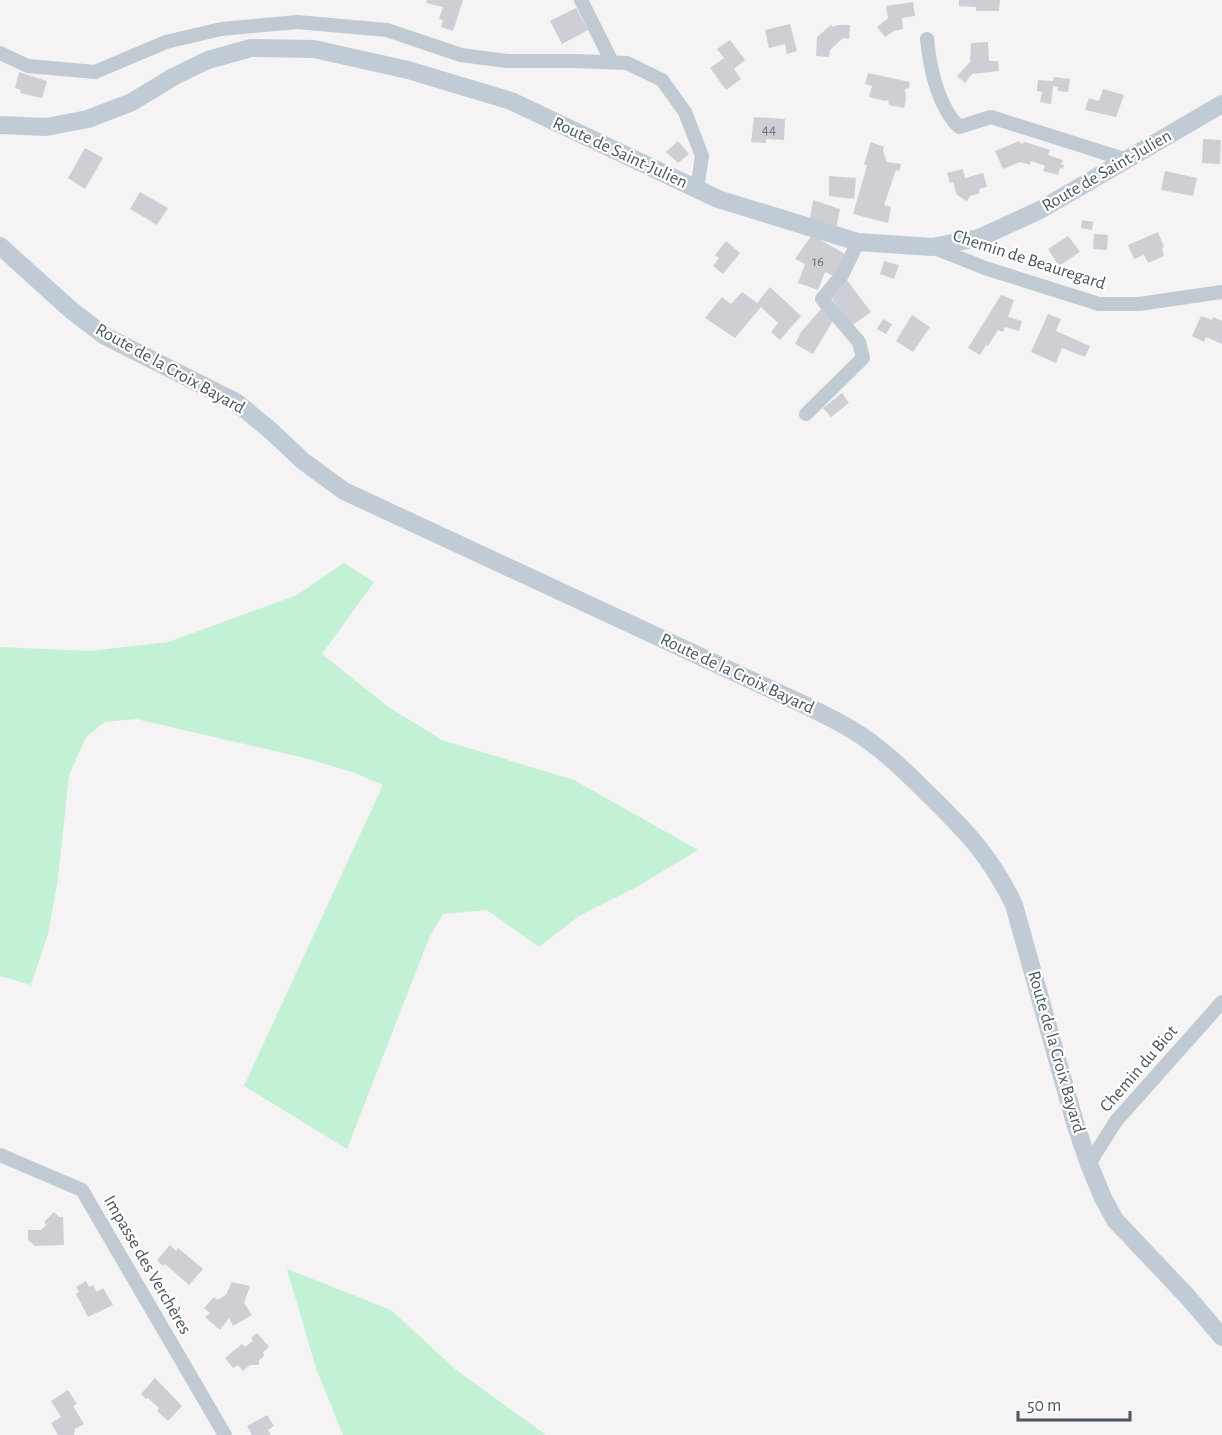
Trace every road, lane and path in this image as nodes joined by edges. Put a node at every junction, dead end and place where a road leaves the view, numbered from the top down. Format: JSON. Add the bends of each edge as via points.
{"nodes":[{"id":1,"x":581,"y":0,"type":"edge"},
{"id":2,"x":927,"y":39,"type":"dead end"},
{"id":3,"x":0,"y":53,"type":"edge"},
{"id":4,"x":612,"y":62,"type":"junction"},
{"id":5,"x":1222,"y":104,"type":"edge"},
{"id":6,"x":0,"y":125,"type":"edge"},
{"id":7,"x":1127,"y":160,"type":"junction"},
{"id":8,"x":697,"y":189,"type":"junction"},
{"id":9,"x":858,"y":242,"type":"junction"},
{"id":10,"x":0,"y":246,"type":"edge"},
{"id":11,"x":932,"y":247,"type":"junction"},
{"id":12,"x":1222,"y":292,"type":"edge"},
{"id":13,"x":806,"y":414,"type":"dead end"},
{"id":14,"x":1222,"y":1002,"type":"edge"},
{"id":15,"x":0,"y":1155,"type":"edge"},
{"id":16,"x":1089,"y":1164,"type":"junction"},
{"id":17,"x":1222,"y":1337,"type":"edge"},
{"id":18,"x":225,"y":1435,"type":"edge"}],
"edges":[{"from":1,"to":4,"type":"street"},
{"from":2,"to":7,"type":"street","via":[[930,65],[942,100],[959,127],[991,117]]},
{"from":3,"to":4,"type":"street","via":[[28,66],[95,72],[166,42],[221,30],[297,22],[387,30],[461,55],[507,61]]},
{"from":4,"to":8,"type":"street","via":[[627,63],[662,80],[685,112],[702,156]]},
{"from":5,"to":7,"type":"main road","name":"Route de Saint-Julien"},
{"from":6,"to":8,"type":"main road","name":"Route de Saint-Julien","via":[[46,127],[87,119],[132,102],[207,60],[250,48],[314,49],[408,70],[511,101]]},
{"from":7,"to":11,"type":"main road","name":"Route de Saint-Julien","via":[[1040,210],[979,238]]},
{"from":8,"to":9,"type":"main road","name":"Route de Saint-Julien"},
{"from":9,"to":11,"type":"main road","name":"Route de Saint-Julien"},
{"from":9,"to":13,"type":"street","via":[[842,275],[822,299],[859,342],[863,358]]},
{"from":10,"to":16,"type":"main road","name":"Route de la Croix Bayard","via":[[70,310],[105,336],[236,402],[303,461],[344,490],[809,707],[875,745],[966,831],[1003,881],[1014,904]]},
{"from":11,"to":12,"type":"street","name":"Chemin de Beauregard","via":[[1099,304],[1139,304]]},
{"from":14,"to":16,"type":"street","name":"Chemin du Biot","via":[[1116,1121]]},
{"from":15,"to":18,"type":"street","name":"Impasse des Verchères","via":[[82,1190]]},
{"from":16,"to":17,"type":"main road","name":"Route de la Croix Bayard","via":[[1115,1220]]}]}
